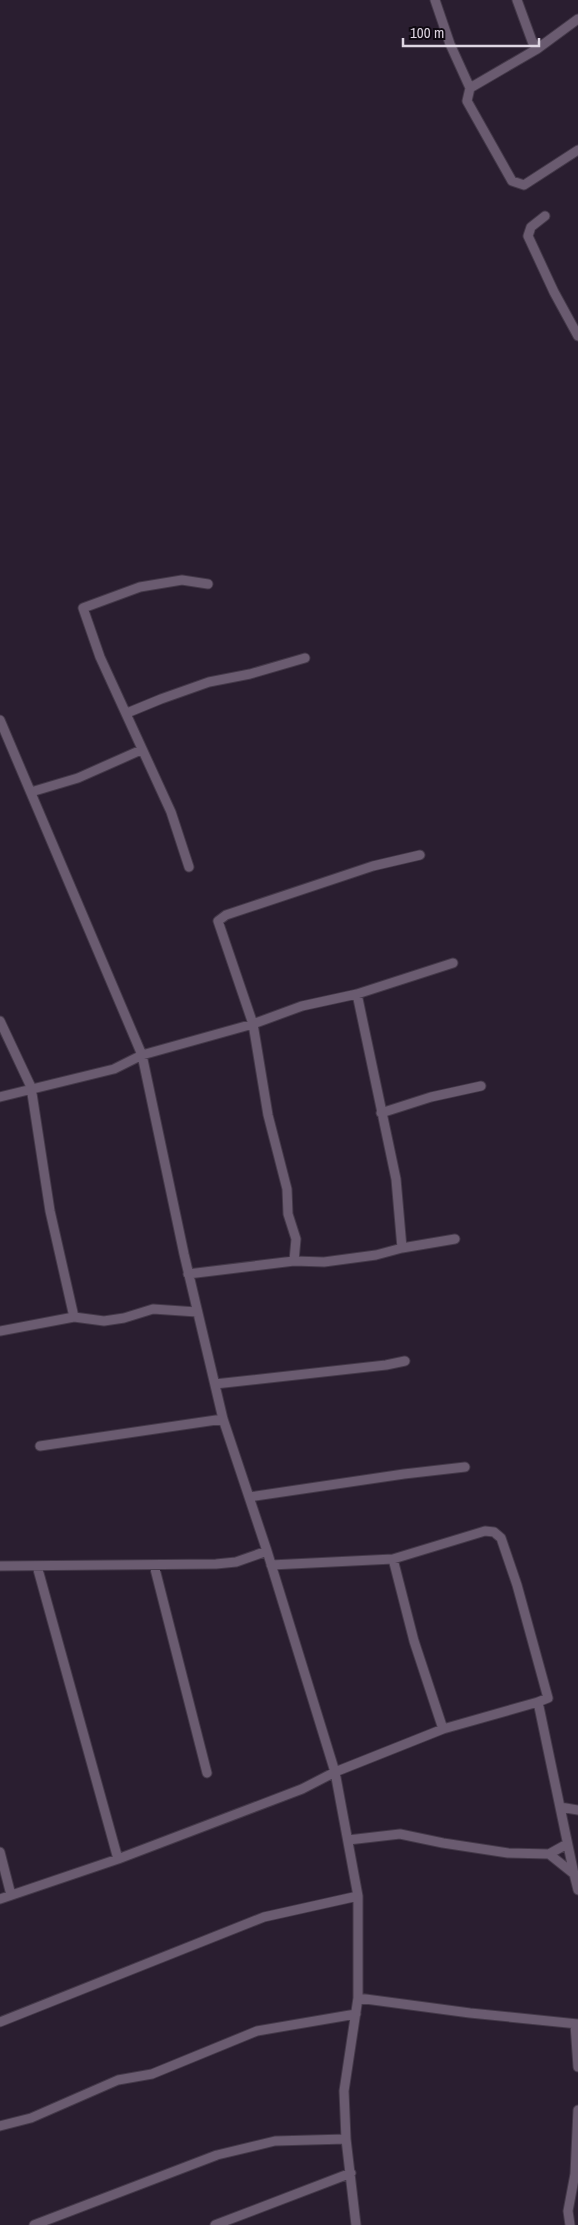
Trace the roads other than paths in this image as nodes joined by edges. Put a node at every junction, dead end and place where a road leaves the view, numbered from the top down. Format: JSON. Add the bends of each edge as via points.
{"nodes":[{"id":1,"x":435,"y":0,"type":"edge"},
{"id":2,"x":517,"y":0,"type":"edge"},
{"id":3,"x":578,"y":19,"type":"edge"},
{"id":4,"x":537,"y":49,"type":"junction"},
{"id":5,"x":470,"y":88,"type":"junction"},
{"id":6,"x":578,"y":150,"type":"edge"},
{"id":7,"x":545,"y":216,"type":"dead end"},
{"id":8,"x":578,"y":336,"type":"edge"},
{"id":9,"x":208,"y":584,"type":"dead end"},
{"id":10,"x":305,"y":658,"type":"dead end"},
{"id":11,"x":127,"y":714,"type":"junction"},
{"id":12,"x":0,"y":720,"type":"edge"},
{"id":13,"x":141,"y":750,"type":"junction"},
{"id":14,"x":31,"y":792,"type":"junction"},
{"id":15,"x":420,"y":855,"type":"dead end"},
{"id":16,"x":189,"y":867,"type":"dead end"},
{"id":17,"x":453,"y":963,"type":"dead end"},
{"id":18,"x":357,"y":994,"type":"junction"},
{"id":19,"x":0,"y":1021,"type":"edge"},
{"id":20,"x":253,"y":1024,"type":"junction"},
{"id":21,"x":142,"y":1054,"type":"junction"},
{"id":22,"x":481,"y":1086,"type":"dead end"},
{"id":23,"x":31,"y":1088,"type":"junction"},
{"id":24,"x":0,"y":1096,"type":"edge"},
{"id":25,"x":381,"y":1113,"type":"junction"},
{"id":26,"x":455,"y":1240,"type":"dead end"},
{"id":27,"x":402,"y":1248,"type":"junction"},
{"id":28,"x":294,"y":1261,"type":"junction"},
{"id":29,"x":188,"y":1274,"type":"junction"},
{"id":30,"x":197,"y":1312,"type":"junction"},
{"id":31,"x":74,"y":1317,"type":"junction"},
{"id":32,"x":0,"y":1331,"type":"edge"},
{"id":33,"x":405,"y":1361,"type":"dead end"},
{"id":34,"x":215,"y":1384,"type":"junction"},
{"id":35,"x":223,"y":1419,"type":"junction"},
{"id":36,"x":40,"y":1446,"type":"dead end"},
{"id":37,"x":465,"y":1467,"type":"dead end"},
{"id":38,"x":249,"y":1497,"type":"junction"},
{"id":39,"x":267,"y":1550,"type":"junction"},
{"id":40,"x":393,"y":1559,"type":"junction"},
{"id":41,"x":154,"y":1565,"type":"junction"},
{"id":42,"x":272,"y":1565,"type":"junction"},
{"id":43,"x":0,"y":1566,"type":"edge"},
{"id":44,"x":37,"y":1566,"type":"junction"},
{"id":45,"x":538,"y":1702,"type":"junction"},
{"id":46,"x":443,"y":1728,"type":"junction"},
{"id":47,"x":335,"y":1772,"type":"junction"},
{"id":48,"x":207,"y":1773,"type":"dead end"},
{"id":49,"x":560,"y":1807,"type":"junction"},
{"id":50,"x":578,"y":1810,"type":"edge"},
{"id":51,"x":348,"y":1840,"type":"junction"},
{"id":52,"x":566,"y":1844,"type":"junction"},
{"id":53,"x":0,"y":1852,"type":"edge"},
{"id":54,"x":549,"y":1854,"type":"junction"},
{"id":55,"x":118,"y":1859,"type":"junction"},
{"id":56,"x":574,"y":1874,"type":"junction"},
{"id":57,"x":578,"y":1890,"type":"edge"},
{"id":58,"x":11,"y":1895,"type":"junction"},
{"id":59,"x":358,"y":1896,"type":"junction"},
{"id":60,"x":0,"y":1899,"type":"edge"},
{"id":61,"x":358,"y":1998,"type":"junction"},
{"id":62,"x":356,"y":2014,"type":"junction"},
{"id":63,"x":0,"y":2022,"type":"edge"},
{"id":64,"x":577,"y":2024,"type":"edge"},
{"id":65,"x":578,"y":2067,"type":"edge"},
{"id":66,"x":578,"y":2110,"type":"edge"},
{"id":67,"x":0,"y":2126,"type":"edge"},
{"id":68,"x":346,"y":2139,"type":"junction"},
{"id":69,"x":351,"y":2173,"type":"junction"},
{"id":70,"x":34,"y":2225,"type":"edge"},
{"id":71,"x":215,"y":2225,"type":"edge"},
{"id":72,"x":356,"y":2225,"type":"edge"},
{"id":73,"x":570,"y":2225,"type":"edge"}],
"edges":[{"from":1,"to":5,"type":"street"},
{"from":2,"to":4,"type":"street"},
{"from":3,"to":4,"type":"street"},
{"from":4,"to":5,"type":"street"},
{"from":5,"to":6,"type":"street","via":[[467,101],[512,181],[524,185]]},
{"from":7,"to":8,"type":"street","via":[[531,227],[528,236]]},
{"from":9,"to":11,"type":"street","via":[[182,580],[140,587],[83,608],[100,657]]},
{"from":10,"to":11,"type":"street","via":[[209,682]]},
{"from":11,"to":13,"type":"street"},
{"from":12,"to":14,"type":"street"},
{"from":13,"to":14,"type":"street","via":[[78,778]]},
{"from":13,"to":16,"type":"street","via":[[171,812]]},
{"from":14,"to":21,"type":"street"},
{"from":15,"to":20,"type":"street","via":[[373,866],[226,915],[218,921]]},
{"from":17,"to":18,"type":"street"},
{"from":18,"to":20,"type":"street","via":[[302,1006]]},
{"from":18,"to":25,"type":"street"},
{"from":19,"to":23,"type":"street"},
{"from":20,"to":21,"type":"street"},
{"from":20,"to":28,"type":"street","via":[[268,1115],[296,1239]]},
{"from":21,"to":23,"type":"street","via":[[114,1069]]},
{"from":21,"to":29,"type":"street"},
{"from":22,"to":25,"type":"street","via":[[430,1097]]},
{"from":23,"to":24,"type":"street"},
{"from":23,"to":31,"type":"street","via":[[50,1211]]},
{"from":25,"to":27,"type":"street","via":[[396,1180]]},
{"from":26,"to":27,"type":"street"},
{"from":27,"to":28,"type":"street","via":[[376,1256],[324,1262]]},
{"from":28,"to":29,"type":"street"},
{"from":29,"to":30,"type":"street"},
{"from":30,"to":31,"type":"street","via":[[153,1309],[104,1321]]},
{"from":30,"to":34,"type":"street"},
{"from":31,"to":32,"type":"street"},
{"from":33,"to":34,"type":"street"},
{"from":34,"to":35,"type":"street"},
{"from":35,"to":36,"type":"street"},
{"from":35,"to":38,"type":"street"},
{"from":37,"to":38,"type":"street"},
{"from":38,"to":39,"type":"street"},
{"from":39,"to":41,"type":"street","via":[[226,1563]]},
{"from":39,"to":42,"type":"street"},
{"from":40,"to":42,"type":"street"},
{"from":40,"to":45,"type":"street","via":[[485,1531],[494,1532],[501,1538],[520,1593],[548,1698]]},
{"from":40,"to":46,"type":"street","via":[[414,1641]]},
{"from":41,"to":44,"type":"street"},
{"from":41,"to":48,"type":"street"},
{"from":42,"to":47,"type":"street"},
{"from":43,"to":44,"type":"street"},
{"from":44,"to":55,"type":"street"},
{"from":45,"to":46,"type":"street"},
{"from":45,"to":49,"type":"street"},
{"from":46,"to":47,"type":"street"},
{"from":47,"to":51,"type":"street"},
{"from":47,"to":55,"type":"street","via":[[302,1789]]},
{"from":49,"to":50,"type":"street"},
{"from":49,"to":52,"type":"street"},
{"from":51,"to":54,"type":"street","via":[[400,1834],[508,1853]]},
{"from":51,"to":59,"type":"street"},
{"from":52,"to":54,"type":"street"},
{"from":52,"to":56,"type":"street"},
{"from":53,"to":58,"type":"street"},
{"from":54,"to":56,"type":"street"},
{"from":55,"to":58,"type":"street"},
{"from":56,"to":57,"type":"street"},
{"from":58,"to":60,"type":"street"},
{"from":59,"to":61,"type":"street"},
{"from":59,"to":63,"type":"street","via":[[264,1916]]},
{"from":61,"to":62,"type":"street"},
{"from":61,"to":64,"type":"street"},
{"from":62,"to":67,"type":"street","via":[[257,2031],[152,2074],[118,2080],[30,2118]]},
{"from":62,"to":68,"type":"street","via":[[344,2091]]},
{"from":64,"to":65,"type":"street"},
{"from":66,"to":73,"type":"street","via":[[575,2174],[568,2211]]},
{"from":68,"to":69,"type":"street"},
{"from":68,"to":70,"type":"street","via":[[275,2141],[217,2155]]},
{"from":69,"to":71,"type":"street"},
{"from":69,"to":72,"type":"street"}]}
